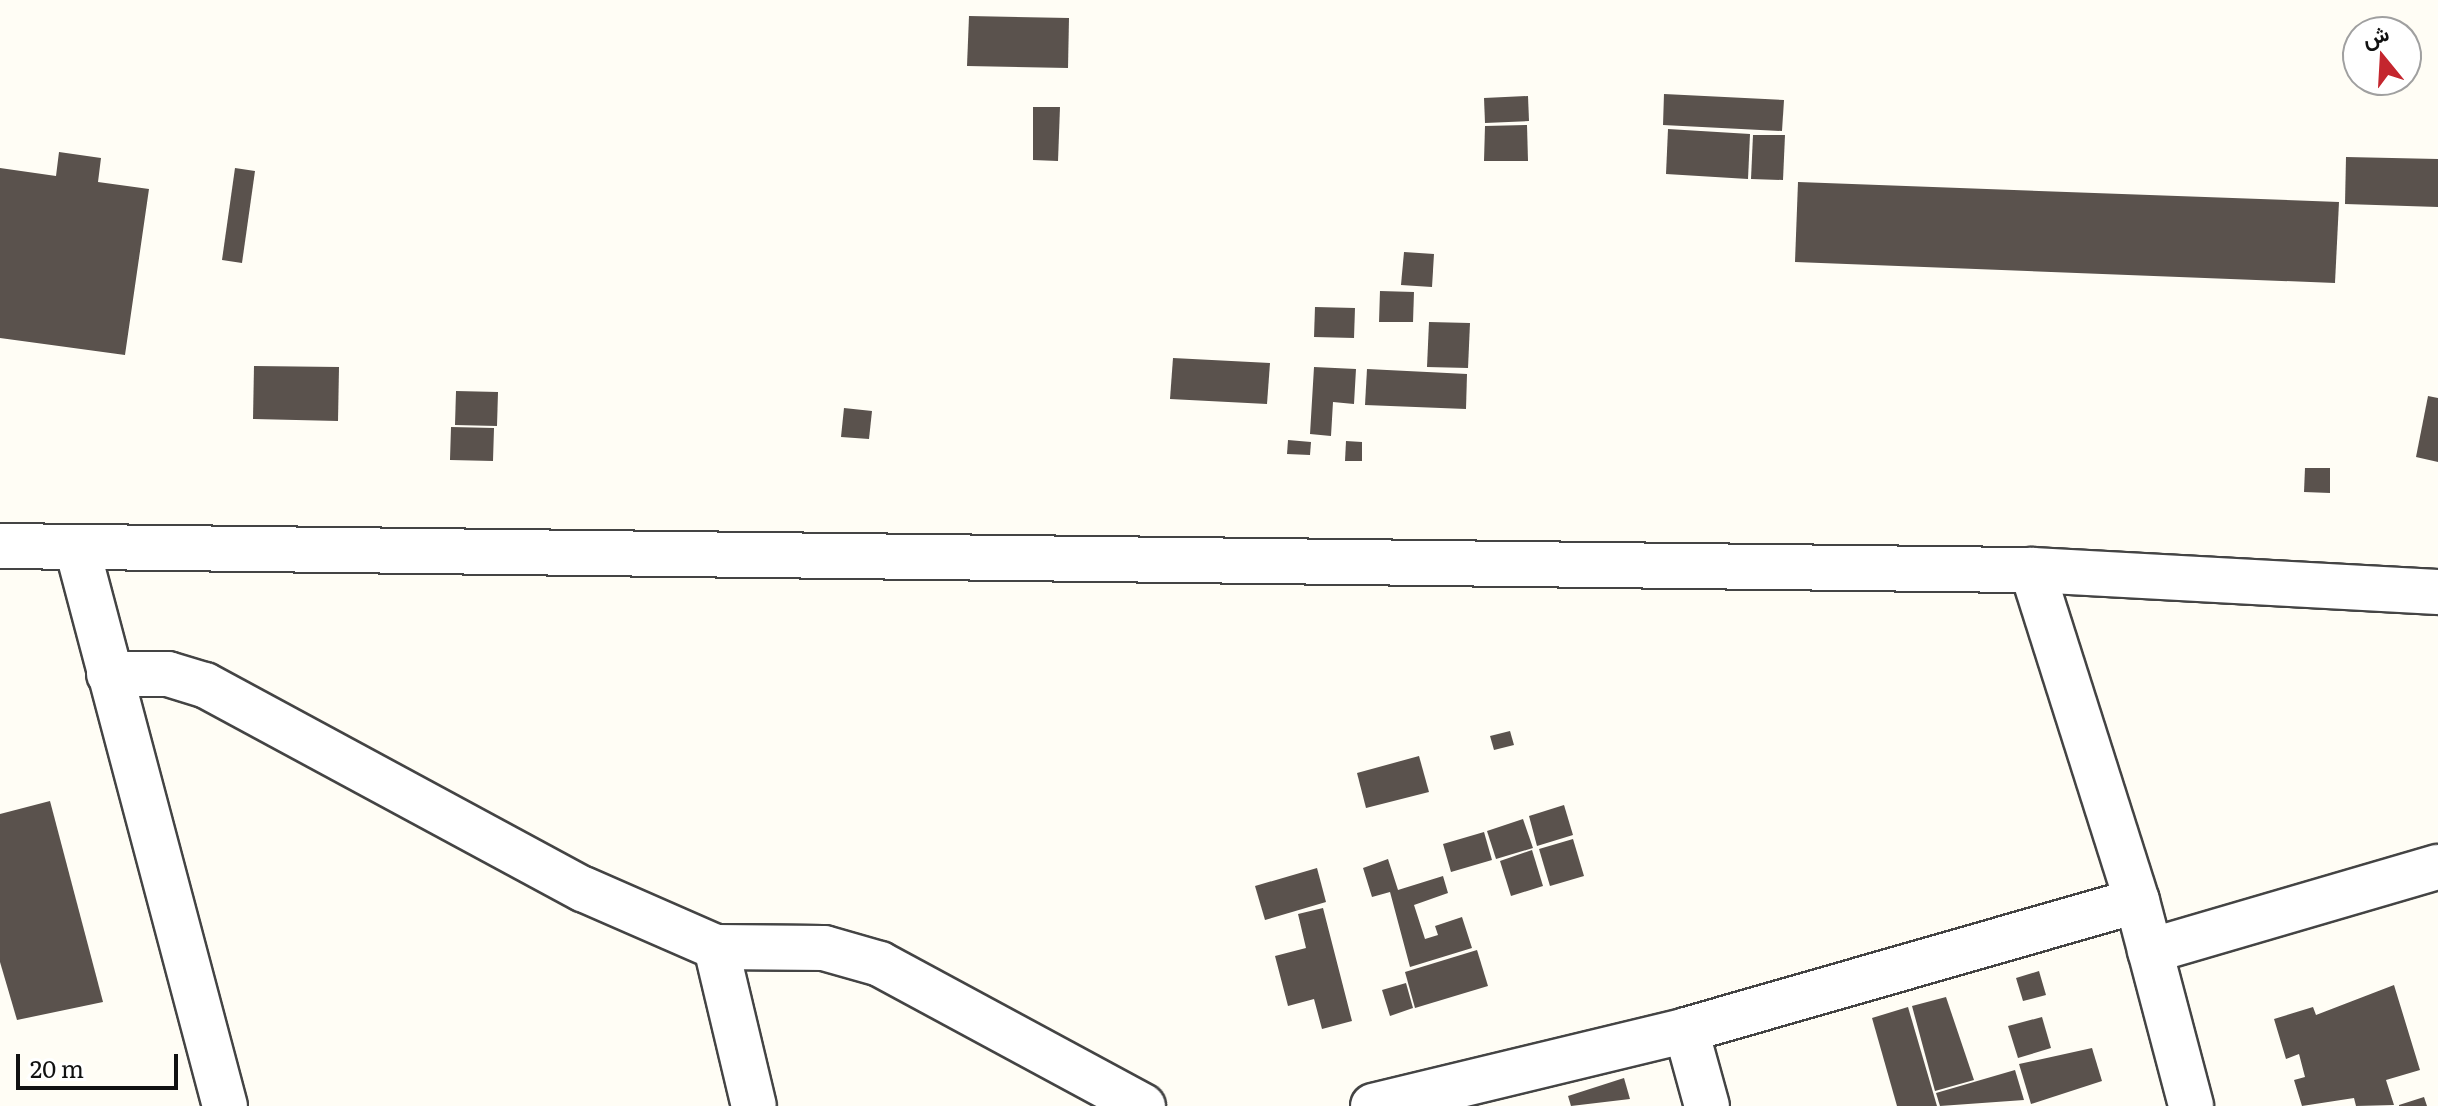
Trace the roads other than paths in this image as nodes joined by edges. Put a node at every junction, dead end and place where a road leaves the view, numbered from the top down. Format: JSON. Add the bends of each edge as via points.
{"nodes":[{"id":1,"x":0,"y":546,"type":"edge"},
{"id":2,"x":77,"y":548,"type":"junction"},
{"id":3,"x":2032,"y":570,"type":"junction"},
{"id":4,"x":2438,"y":592,"type":"edge"},
{"id":5,"x":109,"y":674,"type":"junction"},
{"id":6,"x":2438,"y":867,"type":"edge"},
{"id":7,"x":2137,"y":901,"type":"junction"},
{"id":8,"x":716,"y":947,"type":"junction"},
{"id":9,"x":2150,"y":951,"type":"junction"},
{"id":10,"x":1686,"y":1030,"type":"junction"},
{"id":11,"x":225,"y":1106,"type":"edge"},
{"id":12,"x":754,"y":1106,"type":"edge"},
{"id":13,"x":1143,"y":1106,"type":"edge"},
{"id":14,"x":1373,"y":1106,"type":"edge"},
{"id":15,"x":1707,"y":1106,"type":"edge"},
{"id":16,"x":2191,"y":1106,"type":"edge"}],
"edges":[{"from":1,"to":2,"type":"street"},
{"from":2,"to":3,"type":"street"},
{"from":2,"to":5,"type":"street"},
{"from":3,"to":4,"type":"street"},
{"from":3,"to":7,"type":"street"},
{"from":5,"to":8,"type":"street","via":[[168,674],[205,685],[583,889]]},
{"from":5,"to":11,"type":"street"},
{"from":6,"to":9,"type":"street"},
{"from":7,"to":9,"type":"street"},
{"from":7,"to":10,"type":"street"},
{"from":8,"to":12,"type":"street"},
{"from":8,"to":13,"type":"street","via":[[824,948],[880,964]]},
{"from":9,"to":16,"type":"street"},
{"from":10,"to":14,"type":"street"},
{"from":10,"to":15,"type":"street"}]}
